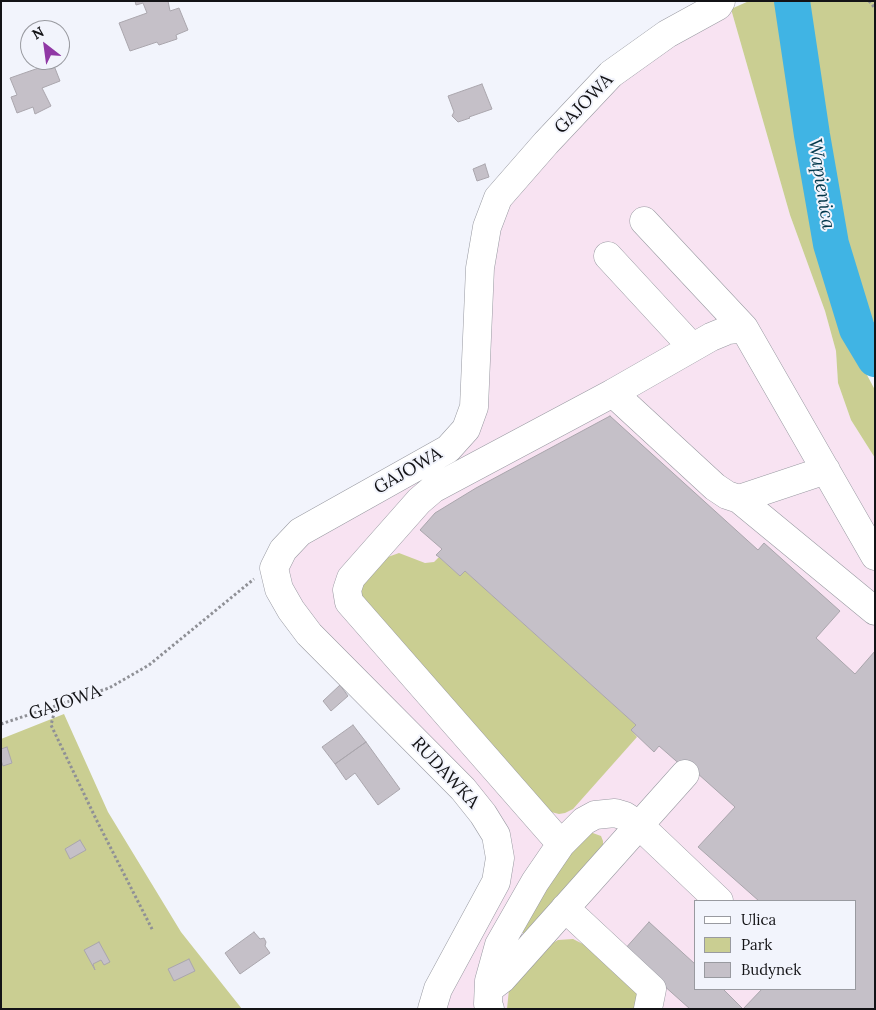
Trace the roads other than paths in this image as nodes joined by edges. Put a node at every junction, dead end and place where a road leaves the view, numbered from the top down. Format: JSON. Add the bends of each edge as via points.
{"nodes":[{"id":1,"x":721,"y":1,"type":"edge"},
{"id":2,"x":644,"y":222,"type":"dead end"},
{"id":3,"x":608,"y":256,"type":"dead end"},
{"id":4,"x":744,"y":328,"type":"junction"},
{"id":5,"x":692,"y":347,"type":"junction"},
{"id":6,"x":613,"y":393,"type":"junction"},
{"id":7,"x":826,"y":470,"type":"junction"},
{"id":8,"x":739,"y":500,"type":"junction"},
{"id":9,"x":875,"y":556,"type":"edge"},
{"id":10,"x":274,"y":568,"type":"joint"},
{"id":11,"x":875,"y":611,"type":"edge"},
{"id":12,"x":685,"y":774,"type":"dead end"},
{"id":13,"x":640,"y":825,"type":"junction"},
{"id":14,"x":561,"y":844,"type":"junction"},
{"id":15,"x":717,"y":900,"type":"edge"},
{"id":16,"x":565,"y":908,"type":"junction"},
{"id":17,"x":489,"y":999,"type":"edge"},
{"id":18,"x":432,"y":1009,"type":"edge"},
{"id":19,"x":648,"y":1009,"type":"edge"}],
"edges":[{"from":1,"to":10,"type":"street","name":"GAJOWA","via":[[718,6],[667,34],[610,74],[498,198],[487,227],[480,268],[474,407],[466,429],[448,449],[300,532],[282,550]]},
{"from":2,"to":4,"type":"street"},
{"from":3,"to":5,"type":"street"},
{"from":4,"to":5,"type":"street","via":[[728,330]]},
{"from":4,"to":7,"type":"street"},
{"from":5,"to":6,"type":"street"},
{"from":6,"to":8,"type":"street","via":[[715,487]]},
{"from":6,"to":14,"type":"street","via":[[433,488],[351,578],[347,590],[349,602]]},
{"from":7,"to":8,"type":"street"},
{"from":7,"to":9,"type":"street"},
{"from":8,"to":11,"type":"street"},
{"from":10,"to":18,"type":"street","name":"RUDAWKA","via":[[279,589],[309,634],[462,789],[496,835],[500,858],[496,882],[438,989]]},
{"from":12,"to":13,"type":"street"},
{"from":13,"to":14,"type":"street","via":[[614,813],[595,816],[584,821]]},
{"from":13,"to":15,"type":"street"},
{"from":13,"to":16,"type":"street"},
{"from":14,"to":17,"type":"street","via":[[499,945]]},
{"from":16,"to":17,"type":"street","via":[[502,979]]},
{"from":16,"to":19,"type":"street","via":[[652,989]]}]}
